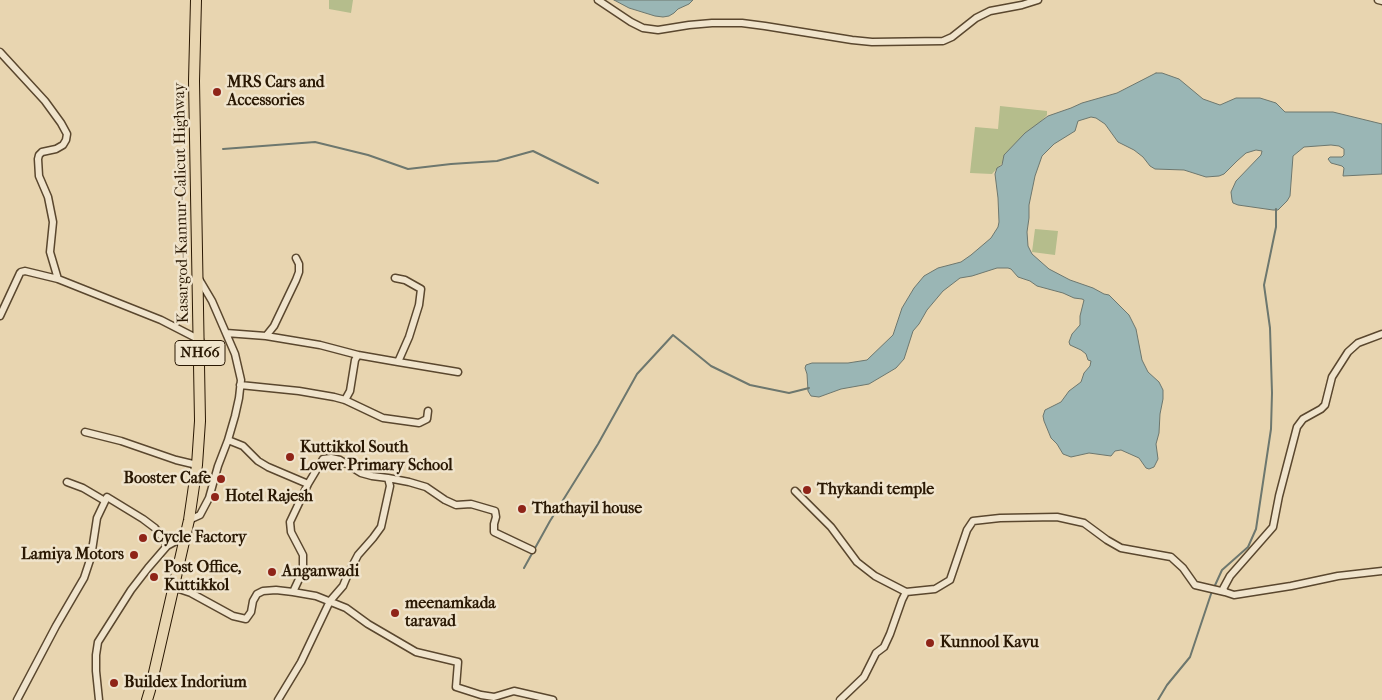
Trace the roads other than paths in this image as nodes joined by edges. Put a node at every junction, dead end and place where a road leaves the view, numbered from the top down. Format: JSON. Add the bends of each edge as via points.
{"nodes":[{"id":1,"x":196,"y":0,"type":"edge"},
{"id":2,"x":598,"y":0,"type":"edge"},
{"id":3,"x":1038,"y":0,"type":"edge"},
{"id":4,"x":1378,"y":0,"type":"edge"},
{"id":5,"x":1382,"y":1,"type":"edge"},
{"id":6,"x":0,"y":52,"type":"edge"},
{"id":7,"x":296,"y":258,"type":"dead end"},
{"id":8,"x":198,"y":278,"type":"junction"},
{"id":9,"x":394,"y":278,"type":"dead end"},
{"id":10,"x":58,"y":279,"type":"junction"},
{"id":11,"x":0,"y":316,"type":"edge"},
{"id":12,"x":226,"y":333,"type":"junction"},
{"id":13,"x":1382,"y":334,"type":"edge"},
{"id":14,"x":266,"y":336,"type":"junction"},
{"id":15,"x":200,"y":340,"type":"junction"},
{"id":16,"x":358,"y":355,"type":"junction"},
{"id":17,"x":398,"y":362,"type":"junction"},
{"id":18,"x":458,"y":372,"type":"dead end"},
{"id":19,"x":240,"y":384,"type":"junction"},
{"id":20,"x":345,"y":400,"type":"junction"},
{"id":21,"x":428,"y":411,"type":"dead end"},
{"id":22,"x":85,"y":432,"type":"dead end"},
{"id":23,"x":228,"y":440,"type":"junction"},
{"id":24,"x":197,"y":465,"type":"junction"},
{"id":25,"x":388,"y":478,"type":"junction"},
{"id":26,"x":67,"y":482,"type":"dead end"},
{"id":27,"x":308,"y":484,"type":"junction"},
{"id":28,"x":795,"y":491,"type":"dead end"},
{"id":29,"x":105,"y":501,"type":"junction"},
{"id":30,"x":188,"y":520,"type":"junction"},
{"id":31,"x":185,"y":536,"type":"junction"},
{"id":32,"x":167,"y":546,"type":"junction"},
{"id":33,"x":532,"y":550,"type":"dead end"},
{"id":34,"x":1382,"y":571,"type":"edge"},
{"id":35,"x":173,"y":587,"type":"junction"},
{"id":36,"x":1222,"y":591,"type":"junction"},
{"id":37,"x":293,"y":592,"type":"junction"},
{"id":38,"x":906,"y":592,"type":"junction"},
{"id":39,"x":330,"y":601,"type":"junction"},
{"id":40,"x":504,"y":697,"type":"edge"},
{"id":41,"x":17,"y":700,"type":"edge"},
{"id":42,"x":99,"y":700,"type":"edge"},
{"id":43,"x":146,"y":700,"type":"edge"},
{"id":44,"x":278,"y":700,"type":"edge"},
{"id":45,"x":554,"y":700,"type":"edge"},
{"id":46,"x":840,"y":700,"type":"edge"}],
"edges":[{"from":1,"to":8,"type":"highway","name":"Kasargod-Kannur-Calicut Highway","number":"NH66","via":[[194,81]]},
{"from":2,"to":3,"type":"street","via":[[643,28],[658,30],[742,23],[872,42],[943,41],[990,11]]},
{"from":4,"to":5,"type":"street"},
{"from":6,"to":10,"type":"street","via":[[45,101],[66,134],[63,145],[42,152],[38,159],[39,176],[48,196],[53,222],[50,252]]},
{"from":7,"to":14,"type":"street","via":[[299,272],[296,280]]},
{"from":8,"to":12,"type":"street"},
{"from":8,"to":15,"type":"highway","name":"Kasargod-Kannur-Calicut Highway","number":"NH66"},
{"from":9,"to":17,"type":"street","via":[[421,289],[409,337]]},
{"from":10,"to":11,"type":"street","via":[[21,272]]},
{"from":10,"to":15,"type":"street","via":[[161,320]]},
{"from":12,"to":14,"type":"street"},
{"from":12,"to":19,"type":"street","via":[[235,354]]},
{"from":13,"to":36,"type":"street","via":[[1358,342],[1348,352],[1332,377],[1325,404],[1297,427],[1273,527],[1230,576]]},
{"from":14,"to":16,"type":"street"},
{"from":15,"to":24,"type":"highway","name":"Kasargod-Kannur-Calicut Highway","number":"NH66"},
{"from":16,"to":17,"type":"street"},
{"from":16,"to":20,"type":"street"},
{"from":17,"to":18,"type":"street"},
{"from":19,"to":20,"type":"street"},
{"from":19,"to":23,"type":"street"},
{"from":20,"to":21,"type":"street","via":[[383,418],[419,423],[427,419]]},
{"from":22,"to":24,"type":"street"},
{"from":23,"to":27,"type":"street","via":[[243,446],[268,467]]},
{"from":23,"to":30,"type":"street","via":[[209,498],[200,515]]},
{"from":24,"to":30,"type":"highway","name":"Kasargod-Kannur-Calicut Highway","number":"NH66"},
{"from":25,"to":27,"type":"street","via":[[361,473],[340,460],[330,458],[323,459]]},
{"from":25,"to":33,"type":"street","via":[[426,487],[456,505],[471,504],[495,511],[494,532]]},
{"from":25,"to":39,"type":"street","via":[[390,486],[381,527],[358,555],[343,586]]},
{"from":26,"to":29,"type":"street"},
{"from":27,"to":37,"type":"street","via":[[290,522],[291,532],[303,555],[303,567]]},
{"from":28,"to":38,"type":"street","via":[[831,527],[857,562],[875,576]]},
{"from":29,"to":32,"type":"street","via":[[107,497],[114,500],[143,519]]},
{"from":29,"to":41,"type":"street","via":[[84,578]]},
{"from":30,"to":31,"type":"highway","name":"Kasargod-Kannur-Calicut Highway","number":"NH66"},
{"from":31,"to":32,"type":"street"},
{"from":31,"to":35,"type":"highway","name":"Kasargod-Kannur-Calicut Highway","number":"NH66"},
{"from":32,"to":42,"type":"street","via":[[131,590],[98,642]]},
{"from":34,"to":36,"type":"street","via":[[1234,595]]},
{"from":35,"to":37,"type":"street","via":[[246,620],[257,594],[276,590]]},
{"from":35,"to":43,"type":"highway","name":"Kasargod-Kannur-Calicut Highway","number":"NH66"},
{"from":36,"to":38,"type":"street","via":[[1195,585],[1171,557],[1121,548],[1084,523],[1057,518],[1000,518],[973,521],[966,530],[950,580],[935,589]]},
{"from":37,"to":39,"type":"street"},
{"from":38,"to":46,"type":"street","via":[[884,647],[876,654],[864,677]]},
{"from":39,"to":40,"type":"street","via":[[416,652],[458,662],[456,687],[481,695]]},
{"from":39,"to":44,"type":"street","via":[[301,662]]},
{"from":40,"to":45,"type":"street","via":[[514,692]]}]}
